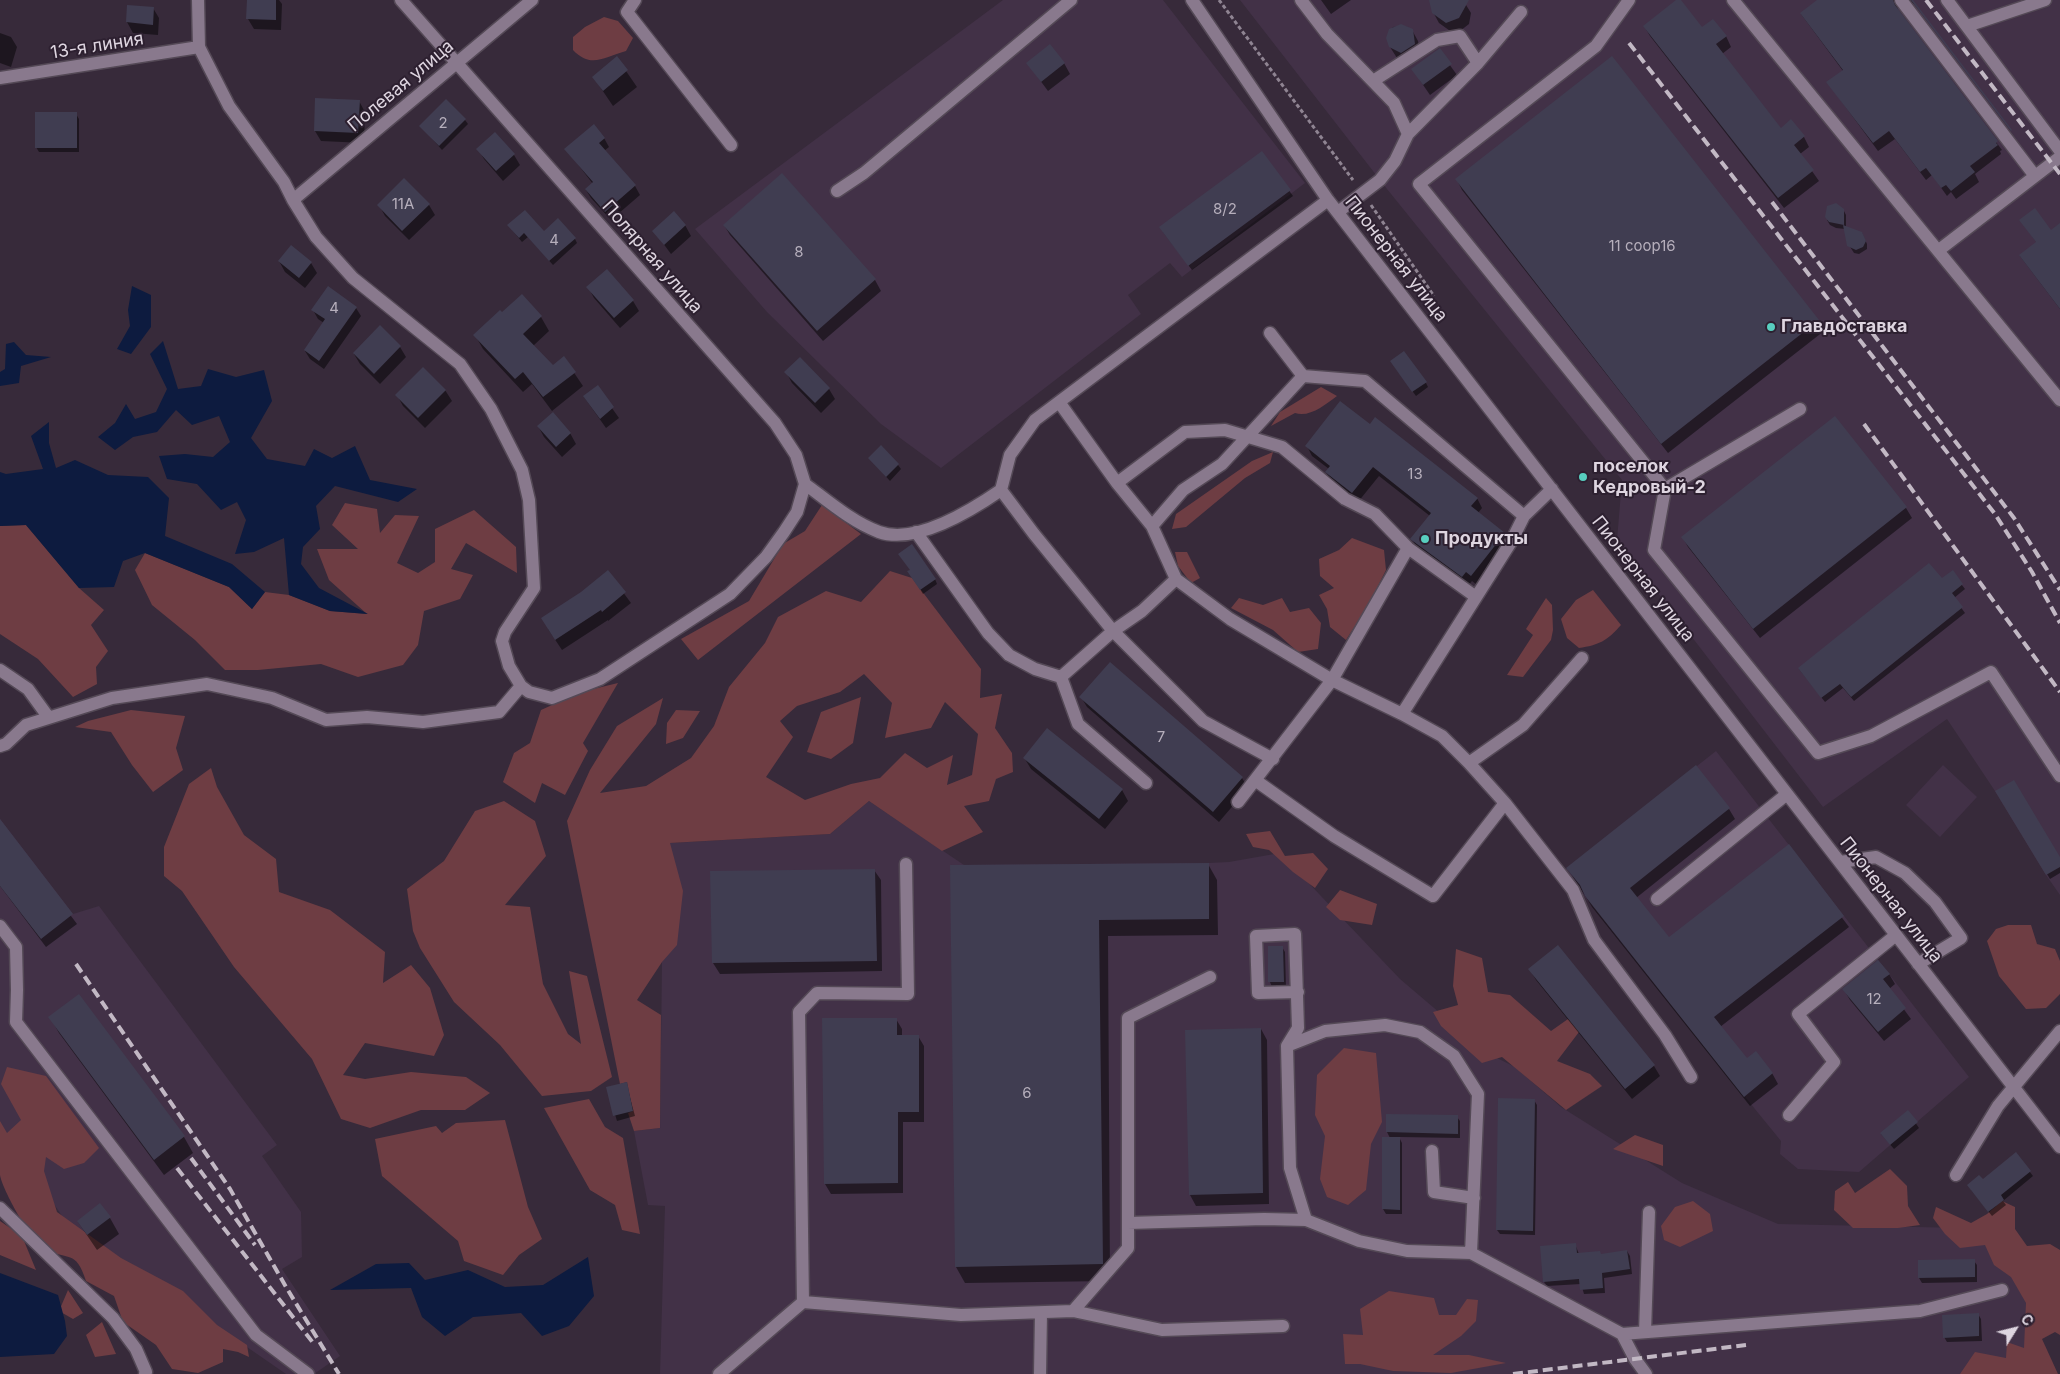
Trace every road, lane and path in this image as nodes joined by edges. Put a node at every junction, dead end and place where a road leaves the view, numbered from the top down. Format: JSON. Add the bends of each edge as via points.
{"nodes":[{"id":1,"x":198,"y":0,"type":"edge"},
{"id":2,"x":401,"y":0,"type":"edge"},
{"id":3,"x":532,"y":0,"type":"edge"},
{"id":4,"x":635,"y":0,"type":"edge"},
{"id":5,"x":1071,"y":0,"type":"edge"},
{"id":6,"x":1192,"y":0,"type":"edge"},
{"id":7,"x":1219,"y":0,"type":"edge"},
{"id":8,"x":1301,"y":0,"type":"edge"},
{"id":9,"x":1629,"y":0,"type":"edge"},
{"id":10,"x":1734,"y":0,"type":"edge"},
{"id":11,"x":1901,"y":0,"type":"edge"},
{"id":12,"x":1947,"y":0,"type":"edge"},
{"id":13,"x":2045,"y":0,"type":"edge"},
{"id":14,"x":1521,"y":12,"type":"dead end"},
{"id":15,"x":1967,"y":26,"type":"junction"},
{"id":16,"x":199,"y":47,"type":"junction"},
{"id":17,"x":456,"y":63,"type":"junction"},
{"id":18,"x":1478,"y":63,"type":"junction"},
{"id":19,"x":0,"y":78,"type":"edge"},
{"id":20,"x":1372,"y":81,"type":"junction"},
{"id":21,"x":1408,"y":134,"type":"junction"},
{"id":22,"x":731,"y":145,"type":"dead end"},
{"id":23,"x":2060,"y":151,"type":"edge"},
{"id":24,"x":2060,"y":157,"type":"edge"},
{"id":25,"x":2035,"y":176,"type":"junction"},
{"id":26,"x":837,"y":191,"type":"dead end"},
{"id":27,"x":1363,"y":193,"type":"junction"},
{"id":28,"x":293,"y":200,"type":"junction"},
{"id":29,"x":1328,"y":200,"type":"junction"},
{"id":30,"x":1338,"y":212,"type":"junction"},
{"id":31,"x":1939,"y":250,"type":"junction"},
{"id":32,"x":1434,"y":296,"type":"dead end"},
{"id":33,"x":1270,"y":333,"type":"dead end"},
{"id":34,"x":1303,"y":376,"type":"junction"},
{"id":35,"x":2060,"y":400,"type":"edge"},
{"id":36,"x":1059,"y":402,"type":"junction"},
{"id":37,"x":1800,"y":409,"type":"dead end"},
{"id":38,"x":1248,"y":437,"type":"junction"},
{"id":39,"x":1117,"y":483,"type":"junction"},
{"id":40,"x":804,"y":484,"type":"junction"},
{"id":41,"x":1552,"y":489,"type":"junction"},
{"id":42,"x":1665,"y":489,"type":"junction"},
{"id":43,"x":1002,"y":490,"type":"junction"},
{"id":44,"x":1524,"y":516,"type":"junction"},
{"id":45,"x":1152,"y":526,"type":"junction"},
{"id":46,"x":916,"y":532,"type":"junction"},
{"id":47,"x":1408,"y":548,"type":"junction"},
{"id":48,"x":1176,"y":579,"type":"junction"},
{"id":49,"x":1476,"y":597,"type":"junction"},
{"id":50,"x":1113,"y":631,"type":"junction"},
{"id":51,"x":1582,"y":658,"type":"dead end"},
{"id":52,"x":0,"y":670,"type":"edge"},
{"id":53,"x":1061,"y":677,"type":"junction"},
{"id":54,"x":1332,"y":680,"type":"junction"},
{"id":55,"x":521,"y":686,"type":"junction"},
{"id":56,"x":1402,"y":714,"type":"junction"},
{"id":57,"x":49,"y":718,"type":"junction"},
{"id":58,"x":0,"y":746,"type":"edge"},
{"id":59,"x":1272,"y":759,"type":"junction"},
{"id":60,"x":1469,"y":763,"type":"junction"},
{"id":61,"x":2060,"y":776,"type":"edge"},
{"id":62,"x":1256,"y":780,"type":"junction"},
{"id":63,"x":1146,"y":783,"type":"dead end"},
{"id":64,"x":1787,"y":794,"type":"junction"},
{"id":65,"x":1238,"y":802,"type":"dead end"},
{"id":66,"x":1505,"y":803,"type":"junction"},
{"id":67,"x":1840,"y":862,"type":"junction"},
{"id":68,"x":906,"y":864,"type":"dead end"},
{"id":69,"x":1657,"y":899,"type":"dead end"},
{"id":70,"x":0,"y":926,"type":"edge"},
{"id":71,"x":1896,"y":935,"type":"junction"},
{"id":72,"x":1918,"y":964,"type":"junction"},
{"id":73,"x":1210,"y":977,"type":"dead end"},
{"id":74,"x":1298,"y":992,"type":"junction"},
{"id":75,"x":2060,"y":1031,"type":"edge"},
{"id":76,"x":1287,"y":1046,"type":"junction"},
{"id":77,"x":1691,"y":1077,"type":"dead end"},
{"id":78,"x":2014,"y":1088,"type":"junction"},
{"id":79,"x":1789,"y":1115,"type":"dead end"},
{"id":80,"x":2060,"y":1147,"type":"edge"},
{"id":81,"x":1432,"y":1151,"type":"dead end"},
{"id":82,"x":1956,"y":1174,"type":"dead end"},
{"id":83,"x":1474,"y":1198,"type":"junction"},
{"id":84,"x":0,"y":1208,"type":"edge"},
{"id":85,"x":1649,"y":1212,"type":"dead end"},
{"id":86,"x":1306,"y":1220,"type":"junction"},
{"id":87,"x":1128,"y":1222,"type":"junction"},
{"id":88,"x":1472,"y":1253,"type":"junction"},
{"id":89,"x":2002,"y":1290,"type":"dead end"},
{"id":90,"x":803,"y":1302,"type":"junction"},
{"id":91,"x":1073,"y":1311,"type":"junction"},
{"id":92,"x":1041,"y":1312,"type":"junction"},
{"id":93,"x":1283,"y":1326,"type":"dead end"},
{"id":94,"x":1646,"y":1332,"type":"junction"},
{"id":95,"x":1622,"y":1334,"type":"junction"},
{"id":96,"x":145,"y":1374,"type":"edge"},
{"id":97,"x":308,"y":1374,"type":"edge"},
{"id":98,"x":719,"y":1374,"type":"edge"},
{"id":99,"x":1040,"y":1374,"type":"edge"},
{"id":100,"x":1646,"y":1374,"type":"edge"}],
"edges":[{"from":1,"to":16,"type":"street"},
{"from":2,"to":17,"type":"street","name":"Полярная улица"},
{"from":3,"to":17,"type":"street","name":"Полевая улица"},
{"from":4,"to":22,"type":"street","via":[[628,12]]},
{"from":5,"to":26,"type":"street","via":[[864,173]]},
{"from":6,"to":29,"type":"street","name":"Пионерная улица"},
{"from":7,"to":27,"type":"path"},
{"from":8,"to":20,"type":"street","via":[[1327,34]]},
{"from":9,"to":42,"type":"street","via":[[1596,46],[1419,184]]},
{"from":10,"to":31,"type":"street"},
{"from":11,"to":25,"type":"street"},
{"from":12,"to":15,"type":"street"},
{"from":13,"to":15,"type":"street"},
{"from":14,"to":18,"type":"street"},
{"from":15,"to":23,"type":"street"},
{"from":16,"to":19,"type":"street","name":"13-я линия"},
{"from":16,"to":28,"type":"street","via":[[229,106],[284,182]]},
{"from":17,"to":28,"type":"street","name":"Полевая улица"},
{"from":17,"to":40,"type":"street","name":"Полярная улица","via":[[775,423],[796,455]]},
{"from":18,"to":20,"type":"street","via":[[1460,36],[1437,40]]},
{"from":18,"to":21,"type":"street"},
{"from":20,"to":21,"type":"street","via":[[1394,103]]},
{"from":21,"to":27,"type":"street","via":[[1395,161],[1380,180]]},
{"from":24,"to":25,"type":"street"},
{"from":25,"to":31,"type":"street"},
{"from":27,"to":30,"type":"street"},
{"from":27,"to":32,"type":"path"},
{"from":28,"to":55,"type":"street","via":[[316,237],[353,278],[460,364],[491,409],[522,470],[529,500],[534,588],[502,641],[509,666]]},
{"from":29,"to":30,"type":"street","name":"Пионерная улица"},
{"from":29,"to":36,"type":"street"},
{"from":30,"to":41,"type":"street","name":"Пионерная улица"},
{"from":31,"to":35,"type":"street"},
{"from":33,"to":34,"type":"street"},
{"from":34,"to":38,"type":"street"},
{"from":34,"to":44,"type":"street","via":[[1365,381]]},
{"from":36,"to":39,"type":"street"},
{"from":36,"to":43,"type":"street","via":[[1035,420],[1010,455]]},
{"from":37,"to":42,"type":"street"},
{"from":38,"to":39,"type":"street","via":[[1226,430],[1186,432]]},
{"from":38,"to":45,"type":"street","via":[[1222,464],[1183,490]]},
{"from":38,"to":47,"type":"street","via":[[1282,446],[1345,499],[1375,514]]},
{"from":39,"to":45,"type":"street"},
{"from":40,"to":46,"type":"street","via":[[843,512],[880,532]]},
{"from":40,"to":55,"type":"street","via":[[796,512],[784,532],[766,557],[730,594],[600,679],[552,698],[529,692]]},
{"from":41,"to":44,"type":"street"},
{"from":41,"to":64,"type":"street","name":"Пионерная улица"},
{"from":42,"to":61,"type":"street","via":[[1654,550],[1818,753],[1870,736],[1991,672]]},
{"from":43,"to":46,"type":"street","via":[[950,521]]},
{"from":43,"to":50,"type":"street"},
{"from":44,"to":49,"type":"street"},
{"from":45,"to":48,"type":"street"},
{"from":46,"to":53,"type":"street","via":[[988,633],[1009,655],[1035,669]]},
{"from":47,"to":49,"type":"street"},
{"from":47,"to":54,"type":"street"},
{"from":48,"to":50,"type":"street","via":[[1142,612]]},
{"from":48,"to":54,"type":"street","via":[[1230,619]]},
{"from":49,"to":56,"type":"street"},
{"from":50,"to":53,"type":"street"},
{"from":50,"to":59,"type":"street","via":[[1202,721]]},
{"from":51,"to":60,"type":"street","via":[[1523,726]]},
{"from":52,"to":57,"type":"street","via":[[28,689]]},
{"from":53,"to":63,"type":"street","via":[[1078,724]]},
{"from":54,"to":56,"type":"street"},
{"from":54,"to":59,"type":"street"},
{"from":55,"to":57,"type":"street","via":[[499,712],[423,722],[367,718],[326,720],[272,698],[207,684],[112,698]]},
{"from":56,"to":60,"type":"street","via":[[1442,736]]},
{"from":57,"to":58,"type":"street","via":[[26,725]]},
{"from":59,"to":62,"type":"street"},
{"from":60,"to":66,"type":"street"},
{"from":62,"to":65,"type":"street"},
{"from":62,"to":66,"type":"street","via":[[1334,836],[1434,896]]},
{"from":64,"to":67,"type":"street","name":"Пионерная улица"},
{"from":64,"to":69,"type":"street"},
{"from":66,"to":77,"type":"street","via":[[1573,890],[1594,940],[1665,1035]]},
{"from":67,"to":71,"type":"street","name":"Пионерная улица"},
{"from":67,"to":72,"type":"street","via":[[1876,857],[1905,873],[1935,902],[1961,938]]},
{"from":68,"to":90,"type":"street","via":[[908,994],[817,993],[799,1012]]},
{"from":70,"to":97,"type":"street","via":[[16,946],[16,1022],[256,1336]]},
{"from":71,"to":72,"type":"street","name":"Пионерная улица"},
{"from":71,"to":79,"type":"street","via":[[1798,1014],[1834,1062]]},
{"from":72,"to":78,"type":"street","name":"Пионерная улица"},
{"from":73,"to":87,"type":"street","via":[[1128,1018]]},
{"from":74,"to":74,"type":"street","via":[[1295,934],[1256,936],[1258,993]]},
{"from":74,"to":76,"type":"street","via":[[1298,1028]]},
{"from":75,"to":78,"type":"street"},
{"from":76,"to":83,"type":"street","via":[[1324,1030],[1385,1025],[1420,1032],[1454,1056],[1478,1094]]},
{"from":76,"to":86,"type":"street","via":[[1290,1168]]},
{"from":78,"to":80,"type":"street","name":"Пионерная улица"},
{"from":78,"to":82,"type":"street","via":[[1998,1106]]},
{"from":81,"to":83,"type":"street","via":[[1434,1192]]},
{"from":83,"to":88,"type":"street"},
{"from":84,"to":96,"type":"street","via":[[112,1318],[136,1349]]},
{"from":85,"to":94,"type":"street"},
{"from":86,"to":87,"type":"street"},
{"from":86,"to":88,"type":"street","via":[[1359,1241],[1407,1251]]},
{"from":87,"to":91,"type":"street","via":[[1128,1248]]},
{"from":88,"to":95,"type":"street"},
{"from":89,"to":94,"type":"street","via":[[1920,1311]]},
{"from":90,"to":92,"type":"street","via":[[961,1315]]},
{"from":90,"to":98,"type":"street"},
{"from":91,"to":92,"type":"street"},
{"from":91,"to":93,"type":"street","via":[[1162,1330]]},
{"from":92,"to":99,"type":"street"},
{"from":94,"to":95,"type":"street"},
{"from":95,"to":100,"type":"street"}]}
